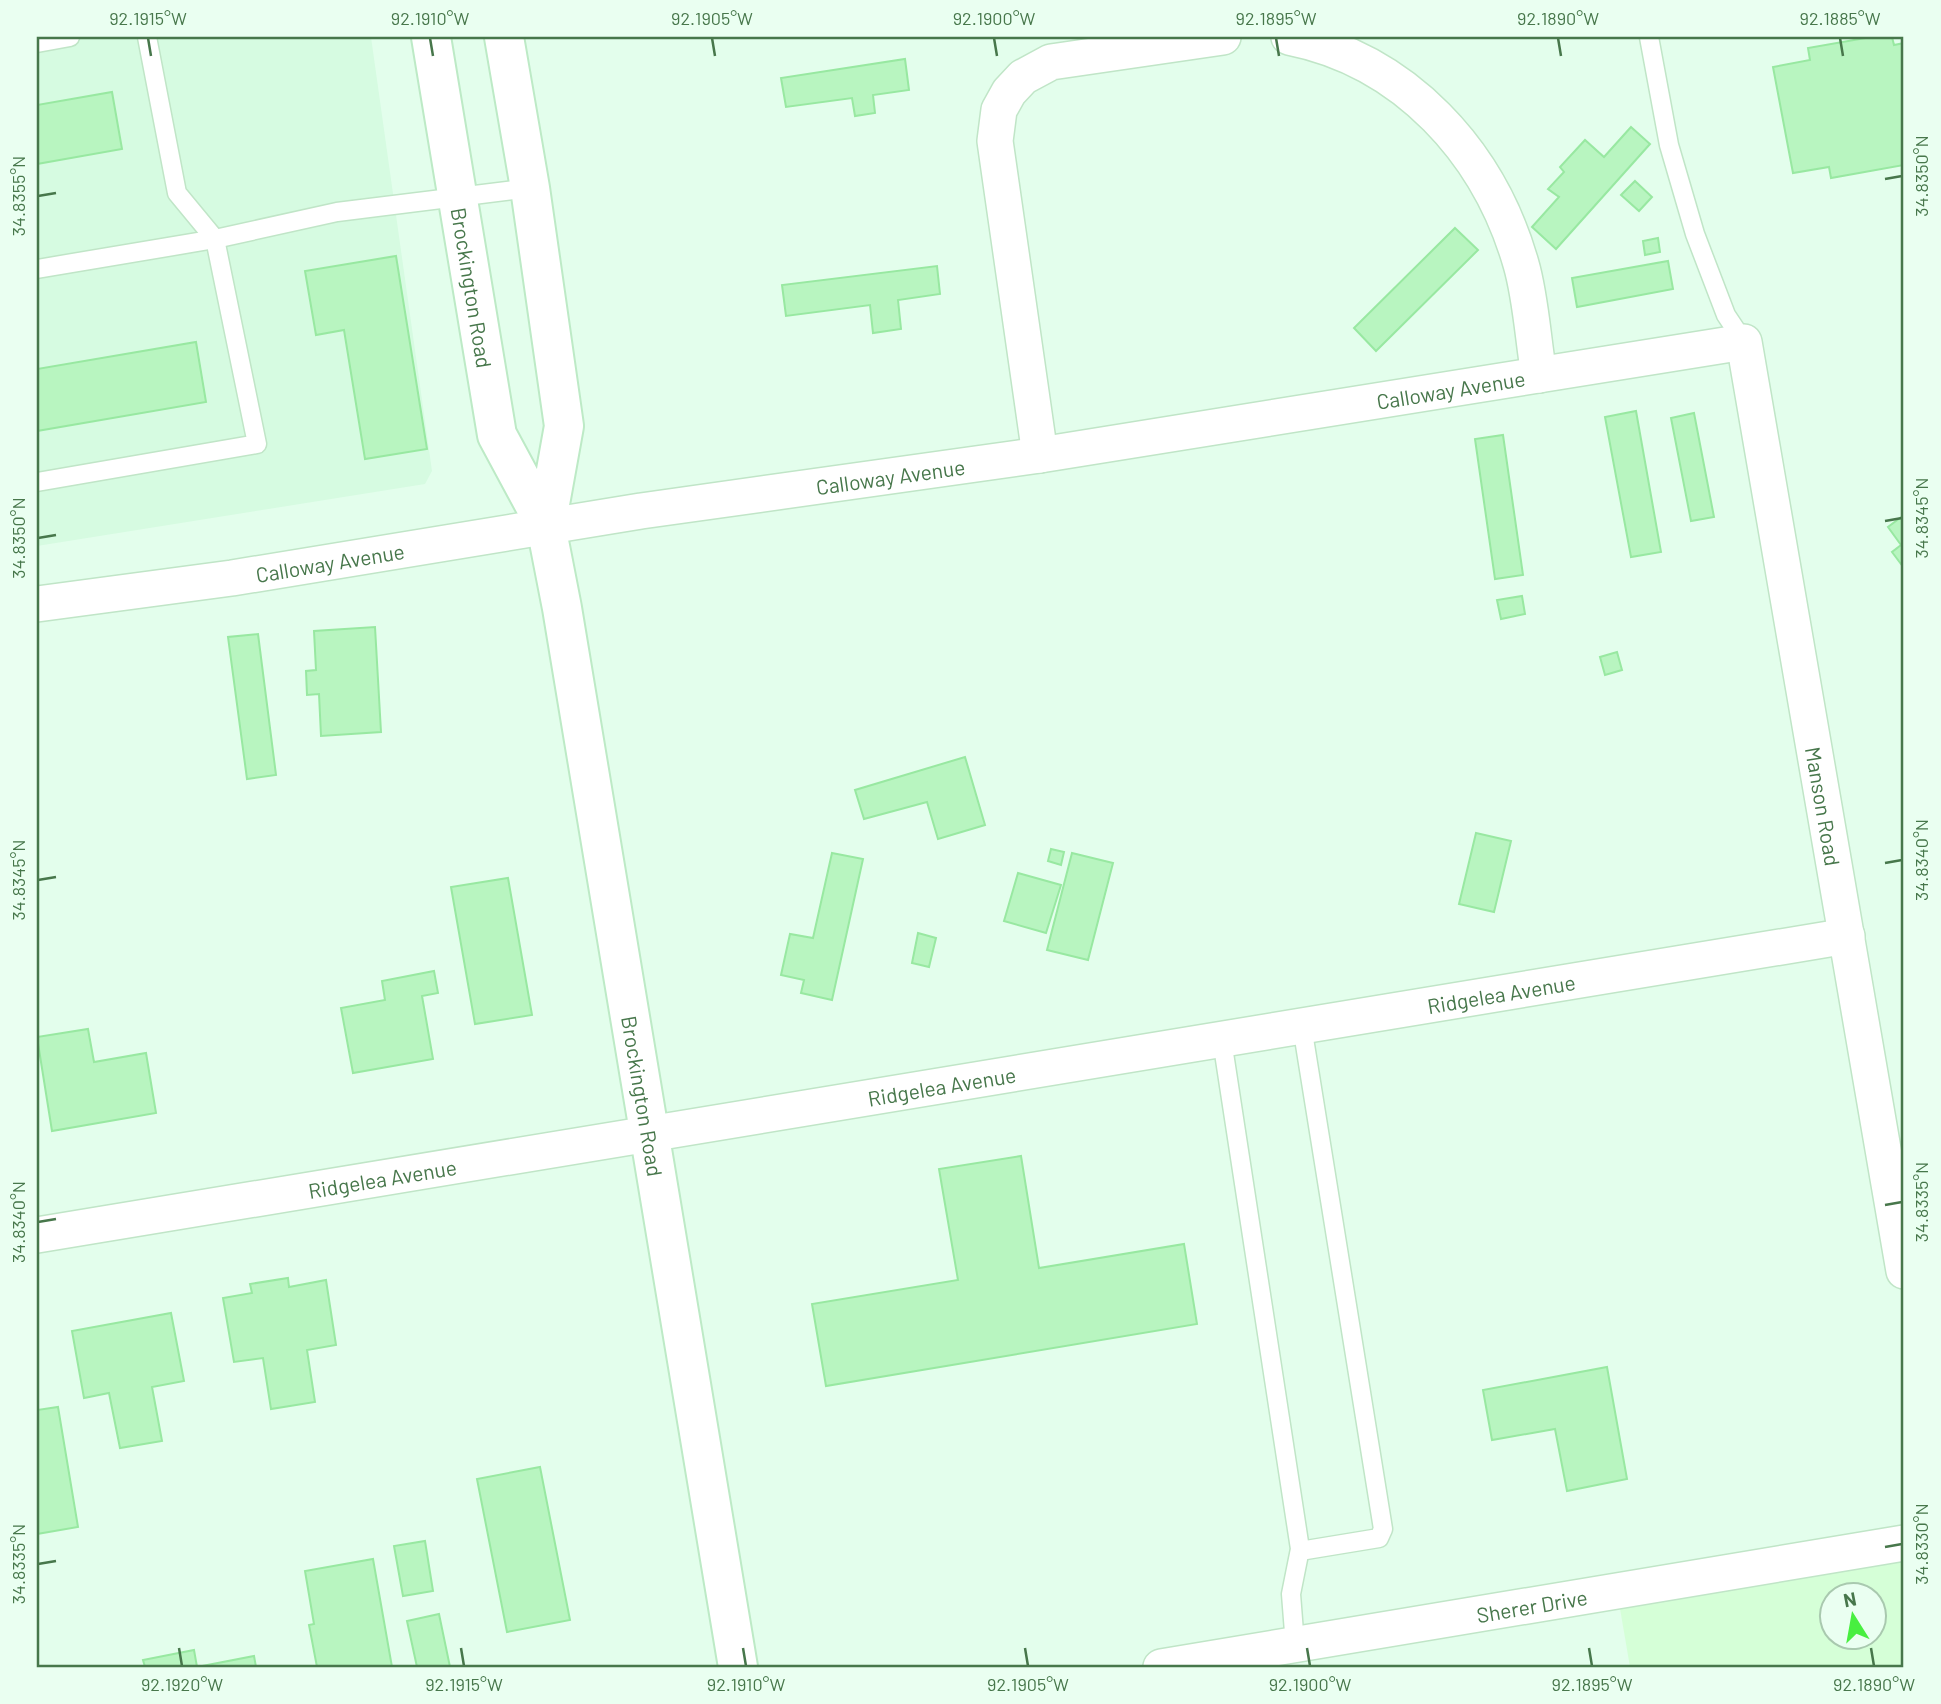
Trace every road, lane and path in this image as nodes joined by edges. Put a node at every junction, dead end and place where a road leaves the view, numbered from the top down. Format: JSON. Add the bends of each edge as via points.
{"nodes":[{"id":1,"x":70,"y":37,"type":"edge"},
{"id":2,"x":147,"y":37,"type":"edge"},
{"id":3,"x":431,"y":37,"type":"edge"},
{"id":4,"x":504,"y":37,"type":"edge"},
{"id":5,"x":1223,"y":37,"type":"edge"},
{"id":6,"x":1289,"y":37,"type":"edge"},
{"id":7,"x":1649,"y":37,"type":"edge"},
{"id":8,"x":37,"y":43,"type":"edge"},
{"id":9,"x":530,"y":188,"type":"junction"},
{"id":10,"x":457,"y":197,"type":"junction"},
{"id":11,"x":215,"y":239,"type":"junction"},
{"id":12,"x":37,"y":269,"type":"edge"},
{"id":13,"x":1744,"y":342,"type":"junction"},
{"id":14,"x":1539,"y":375,"type":"junction"},
{"id":15,"x":1040,"y":455,"type":"junction"},
{"id":16,"x":37,"y":482,"type":"edge"},
{"id":17,"x":546,"y":526,"type":"junction"},
{"id":18,"x":37,"y":604,"type":"edge"},
{"id":19,"x":1847,"y":936,"type":"junction"},
{"id":20,"x":1302,"y":1026,"type":"junction"},
{"id":21,"x":1222,"y":1040,"type":"junction"},
{"id":22,"x":648,"y":1135,"type":"junction"},
{"id":23,"x":37,"y":1235,"type":"edge"},
{"id":24,"x":1904,"y":1271,"type":"edge"},
{"id":25,"x":1904,"y":1543,"type":"edge"},
{"id":26,"x":1300,"y":1551,"type":"junction"},
{"id":27,"x":1295,"y":1645,"type":"junction"},
{"id":28,"x":738,"y":1667,"type":"edge"},
{"id":29,"x":1161,"y":1667,"type":"edge"}],
"edges":[{"from":1,"to":8,"type":"lane"},
{"from":2,"to":11,"type":"lane","via":[[177,193]]},
{"from":3,"to":10,"type":"main road","name":"Brockington Road"},
{"from":4,"to":9,"type":"main road","name":"Brockington Road"},
{"from":5,"to":15,"type":"street","via":[[1051,62],[1023,76],[999,110],[995,141]]},
{"from":6,"to":14,"type":"street","via":[[1349,54],[1401,85],[1446,125],[1471,156],[1502,209],[1522,265]]},
{"from":7,"to":13,"type":"lane","via":[[1669,145],[1695,234],[1726,315]]},
{"from":9,"to":10,"type":"lane"},
{"from":9,"to":17,"type":"main road","name":"Brockington Road","via":[[564,426]]},
{"from":10,"to":11,"type":"lane","via":[[337,212]]},
{"from":10,"to":17,"type":"main road","name":"Brockington Road","via":[[497,435]]},
{"from":11,"to":12,"type":"lane"},
{"from":11,"to":16,"type":"lane","via":[[257,444]]},
{"from":13,"to":14,"type":"street","name":"Calloway Avenue"},
{"from":13,"to":19,"type":"street","name":"Manson Road"},
{"from":14,"to":15,"type":"street","name":"Calloway Avenue"},
{"from":15,"to":17,"type":"street","name":"Calloway Avenue"},
{"from":17,"to":18,"type":"street","name":"Calloway Avenue","via":[[232,578]]},
{"from":17,"to":22,"type":"main road","name":"Brockington Road"},
{"from":19,"to":20,"type":"street","name":"Ridgelea Avenue"},
{"from":19,"to":24,"type":"street","name":"Manson Road"},
{"from":20,"to":21,"type":"street","name":"Ridgelea Avenue"},
{"from":20,"to":26,"type":"lane","via":[[1383,1529],[1379,1538]]},
{"from":21,"to":22,"type":"street","name":"Ridgelea Avenue"},
{"from":21,"to":26,"type":"lane"},
{"from":22,"to":23,"type":"street","name":"Ridgelea Avenue"},
{"from":22,"to":28,"type":"main road","name":"Brockington Road"},
{"from":25,"to":27,"type":"street","name":"Sherer Drive"},
{"from":26,"to":27,"type":"lane","via":[[1291,1594]]},
{"from":27,"to":29,"type":"street","name":"Sherer Drive"}]}
